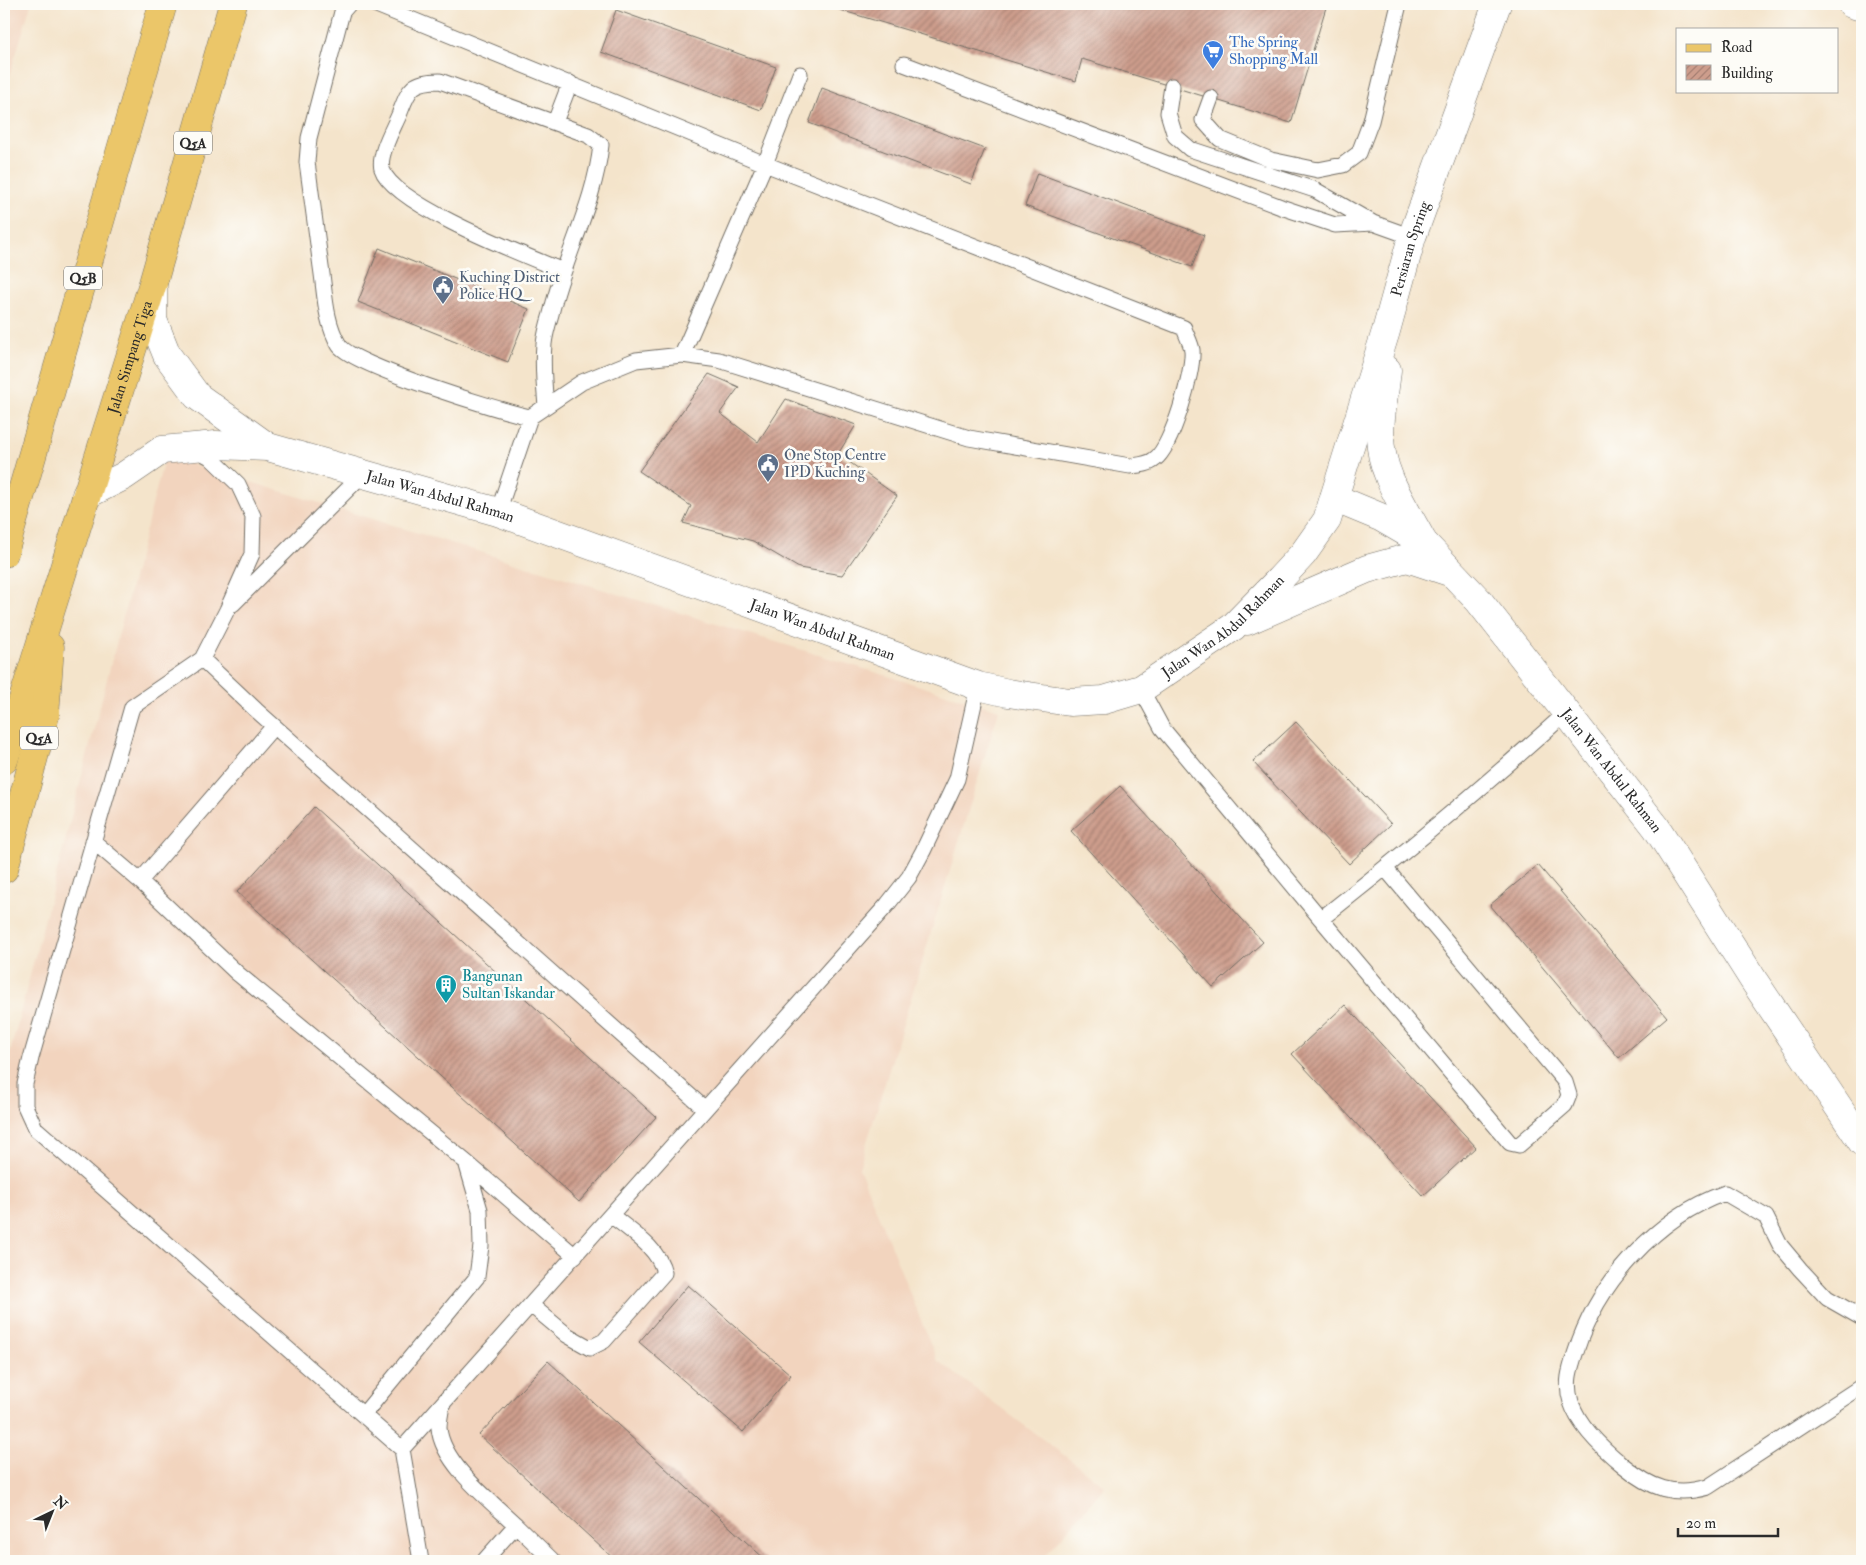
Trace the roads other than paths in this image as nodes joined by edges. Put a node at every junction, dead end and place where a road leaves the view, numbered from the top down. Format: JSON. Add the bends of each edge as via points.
{"nodes":[{"id":1,"x":163,"y":4,"type":"edge"},
{"id":2,"x":233,"y":4,"type":"edge"},
{"id":3,"x":349,"y":4,"type":"edge"},
{"id":4,"x":374,"y":4,"type":"edge"},
{"id":5,"x":1399,"y":4,"type":"edge"},
{"id":6,"x":1497,"y":4,"type":"edge"},
{"id":7,"x":1852,"y":4,"type":"edge"},
{"id":8,"x":1862,"y":7,"type":"edge"},
{"id":9,"x":904,"y":64,"type":"dead end"},
{"id":10,"x":800,"y":74,"type":"dead end"},
{"id":11,"x":570,"y":83,"type":"junction"},
{"id":12,"x":1172,"y":86,"type":"dead end"},
{"id":13,"x":1211,"y":98,"type":"dead end"},
{"id":14,"x":556,"y":122,"type":"junction"},
{"id":15,"x":766,"y":164,"type":"junction"},
{"id":16,"x":1373,"y":223,"type":"junction"},
{"id":17,"x":1412,"y":236,"type":"junction"},
{"id":18,"x":563,"y":271,"type":"junction"},
{"id":19,"x":153,"y":283,"type":"junction"},
{"id":20,"x":1386,"y":331,"type":"junction"},
{"id":21,"x":682,"y":355,"type":"junction"},
{"id":22,"x":546,"y":406,"type":"junction"},
{"id":23,"x":530,"y":417,"type":"junction"},
{"id":24,"x":191,"y":447,"type":"junction"},
{"id":25,"x":268,"y":447,"type":"junction"},
{"id":26,"x":362,"y":475,"type":"junction"},
{"id":27,"x":86,"y":495,"type":"junction"},
{"id":28,"x":1334,"y":498,"type":"junction"},
{"id":29,"x":498,"y":512,"type":"junction"},
{"id":30,"x":1423,"y":542,"type":"junction"},
{"id":31,"x":4,"y":553,"type":"edge"},
{"id":32,"x":1455,"y":574,"type":"junction"},
{"id":33,"x":53,"y":603,"type":"junction"},
{"id":34,"x":227,"y":610,"type":"junction"},
{"id":35,"x":1233,"y":627,"type":"junction"},
{"id":36,"x":202,"y":658,"type":"junction"},
{"id":37,"x":978,"y":686,"type":"junction"},
{"id":38,"x":1141,"y":689,"type":"junction"},
{"id":39,"x":1567,"y":712,"type":"junction"},
{"id":40,"x":274,"y":726,"type":"junction"},
{"id":41,"x":4,"y":760,"type":"edge"},
{"id":42,"x":93,"y":841,"type":"junction"},
{"id":43,"x":1385,"y":868,"type":"junction"},
{"id":44,"x":4,"y":869,"type":"edge"},
{"id":45,"x":140,"y":881,"type":"junction"},
{"id":46,"x":1321,"y":919,"type":"junction"},
{"id":47,"x":705,"y":1110,"type":"junction"},
{"id":48,"x":1862,"y":1142,"type":"edge"},
{"id":49,"x":466,"y":1162,"type":"junction"},
{"id":50,"x":611,"y":1215,"type":"junction"},
{"id":51,"x":574,"y":1256,"type":"junction"},
{"id":52,"x":531,"y":1305,"type":"junction"},
{"id":53,"x":1862,"y":1318,"type":"edge"},
{"id":54,"x":1862,"y":1386,"type":"edge"},
{"id":55,"x":442,"y":1405,"type":"junction"},
{"id":56,"x":363,"y":1415,"type":"junction"},
{"id":57,"x":402,"y":1449,"type":"junction"},
{"id":58,"x":516,"y":1526,"type":"junction"},
{"id":59,"x":420,"y":1561,"type":"edge"},
{"id":60,"x":484,"y":1561,"type":"edge"},
{"id":61,"x":553,"y":1561,"type":"edge"}],
"edges":[{"from":1,"to":31,"type":"main road","number":"Q5B"},
{"from":2,"to":19,"type":"main road","name":"Jalan Simpang Tiga","number":"Q5A"},
{"from":3,"to":23,"type":"lane","via":[[342,12],[308,138],[307,162],[328,321],[339,347],[369,364],[430,387]]},
{"from":4,"to":11,"type":"lane"},
{"from":5,"to":13,"type":"lane","via":[[1371,121],[1359,153],[1343,164],[1318,170],[1271,160],[1220,139],[1203,120]]},
{"from":6,"to":17,"type":"street","name":"Persiaran Spring"},
{"from":7,"to":8,"type":"street"},
{"from":9,"to":16,"type":"lane","via":[[1281,207],[1335,225]]},
{"from":10,"to":15,"type":"lane"},
{"from":11,"to":14,"type":"lane"},
{"from":11,"to":15,"type":"lane"},
{"from":12,"to":16,"type":"lane","via":[[1168,113],[1174,136],[1190,149],[1315,190]]},
{"from":14,"to":18,"type":"lane","via":[[588,135],[600,145],[599,162]]},
{"from":14,"to":18,"type":"lane","via":[[440,81],[424,81],[409,90],[382,157],[382,170],[394,186],[417,203],[462,227]]},
{"from":15,"to":21,"type":"lane"},
{"from":15,"to":21,"type":"lane","via":[[1184,328],[1192,348],[1192,368],[1174,427],[1157,458],[1130,466],[968,438],[719,360]]},
{"from":16,"to":17,"type":"lane"},
{"from":17,"to":20,"type":"street","name":"Persiaran Spring"},
{"from":18,"to":22,"type":"lane","via":[[544,343]]},
{"from":19,"to":25,"type":"street","via":[[153,320],[167,355],[197,396]]},
{"from":19,"to":27,"type":"main road","name":"Jalan Simpang Tiga","number":"Q5A"},
{"from":20,"to":28,"type":"street","name":"Persiaran Spring"},
{"from":20,"to":30,"type":"street","via":[[1387,372],[1380,436],[1382,458]]},
{"from":21,"to":22,"type":"lane","via":[[636,360],[582,382]]},
{"from":22,"to":23,"type":"lane"},
{"from":23,"to":29,"type":"lane"},
{"from":24,"to":25,"type":"street"},
{"from":24,"to":27,"type":"street","via":[[162,450],[124,476]]},
{"from":24,"to":34,"type":"lane","via":[[210,457],[238,484],[253,516],[252,554]]},
{"from":25,"to":26,"type":"street","name":"Jalan Wan Abdul Rahman"},
{"from":26,"to":29,"type":"street","name":"Jalan Wan Abdul Rahman"},
{"from":26,"to":34,"type":"lane"},
{"from":27,"to":33,"type":"main road","name":"Jalan Simpang Tiga","number":"Q5A"},
{"from":28,"to":30,"type":"street","name":"Jalan Wan Abdul Rahman","via":[[1380,517]]},
{"from":28,"to":35,"type":"street","name":"Jalan Wan Abdul Rahman","via":[[1327,520],[1302,554]]},
{"from":29,"to":37,"type":"street","name":"Jalan Wan Abdul Rahman"},
{"from":30,"to":32,"type":"street","name":"Jalan Wan Abdul Rahman"},
{"from":32,"to":35,"type":"street","via":[[1407,558],[1367,569]]},
{"from":32,"to":39,"type":"street","name":"Jalan Wan Abdul Rahman"},
{"from":33,"to":41,"type":"main road","name":"Jalan Simpang Tiga","number":"Q5A"},
{"from":33,"to":44,"type":"main road","number":"Q5A","via":[[45,716]]},
{"from":34,"to":36,"type":"lane"},
{"from":35,"to":38,"type":"street","name":"Jalan Wan Abdul Rahman"},
{"from":36,"to":40,"type":"lane"},
{"from":36,"to":42,"type":"lane","via":[[132,706]]},
{"from":37,"to":38,"type":"street","name":"Jalan Wan Abdul Rahman","via":[[1070,702],[1104,700]]},
{"from":37,"to":47,"type":"lane","via":[[958,779],[909,877]]},
{"from":38,"to":46,"type":"lane","via":[[1162,728]]},
{"from":39,"to":43,"type":"lane"},
{"from":39,"to":48,"type":"street","name":"Jalan Wan Abdul Rahman","via":[[1656,827]]},
{"from":40,"to":45,"type":"lane"},
{"from":40,"to":47,"type":"lane"},
{"from":42,"to":45,"type":"lane"},
{"from":42,"to":56,"type":"lane","via":[[31,1058],[24,1106],[35,1128]]},
{"from":43,"to":46,"type":"lane"},
{"from":43,"to":46,"type":"lane","via":[[1565,1082],[1569,1095],[1565,1105],[1519,1145],[1510,1144]]},
{"from":45,"to":49,"type":"lane","via":[[237,973]]},
{"from":47,"to":50,"type":"lane"},
{"from":49,"to":51,"type":"lane"},
{"from":49,"to":56,"type":"lane","via":[[480,1210],[481,1246],[477,1277]]},
{"from":50,"to":51,"type":"lane"},
{"from":50,"to":52,"type":"lane","via":[[653,1250],[662,1263],[664,1273],[639,1302],[604,1341],[590,1348],[566,1335]]},
{"from":51,"to":52,"type":"lane"},
{"from":52,"to":55,"type":"lane"},
{"from":53,"to":54,"type":"lane","via":[[1828,1298],[1800,1269],[1780,1245],[1766,1217],[1725,1193],[1704,1200],[1651,1236],[1619,1271],[1592,1310],[1568,1376],[1571,1403],[1588,1433],[1613,1457],[1640,1479],[1668,1490],[1690,1492],[1708,1487]]},
{"from":55,"to":57,"type":"lane"},
{"from":55,"to":58,"type":"lane","via":[[439,1427],[444,1448],[455,1466]]},
{"from":56,"to":57,"type":"lane"},
{"from":57,"to":59,"type":"lane"},
{"from":58,"to":60,"type":"lane"},
{"from":58,"to":61,"type":"lane"}]}
